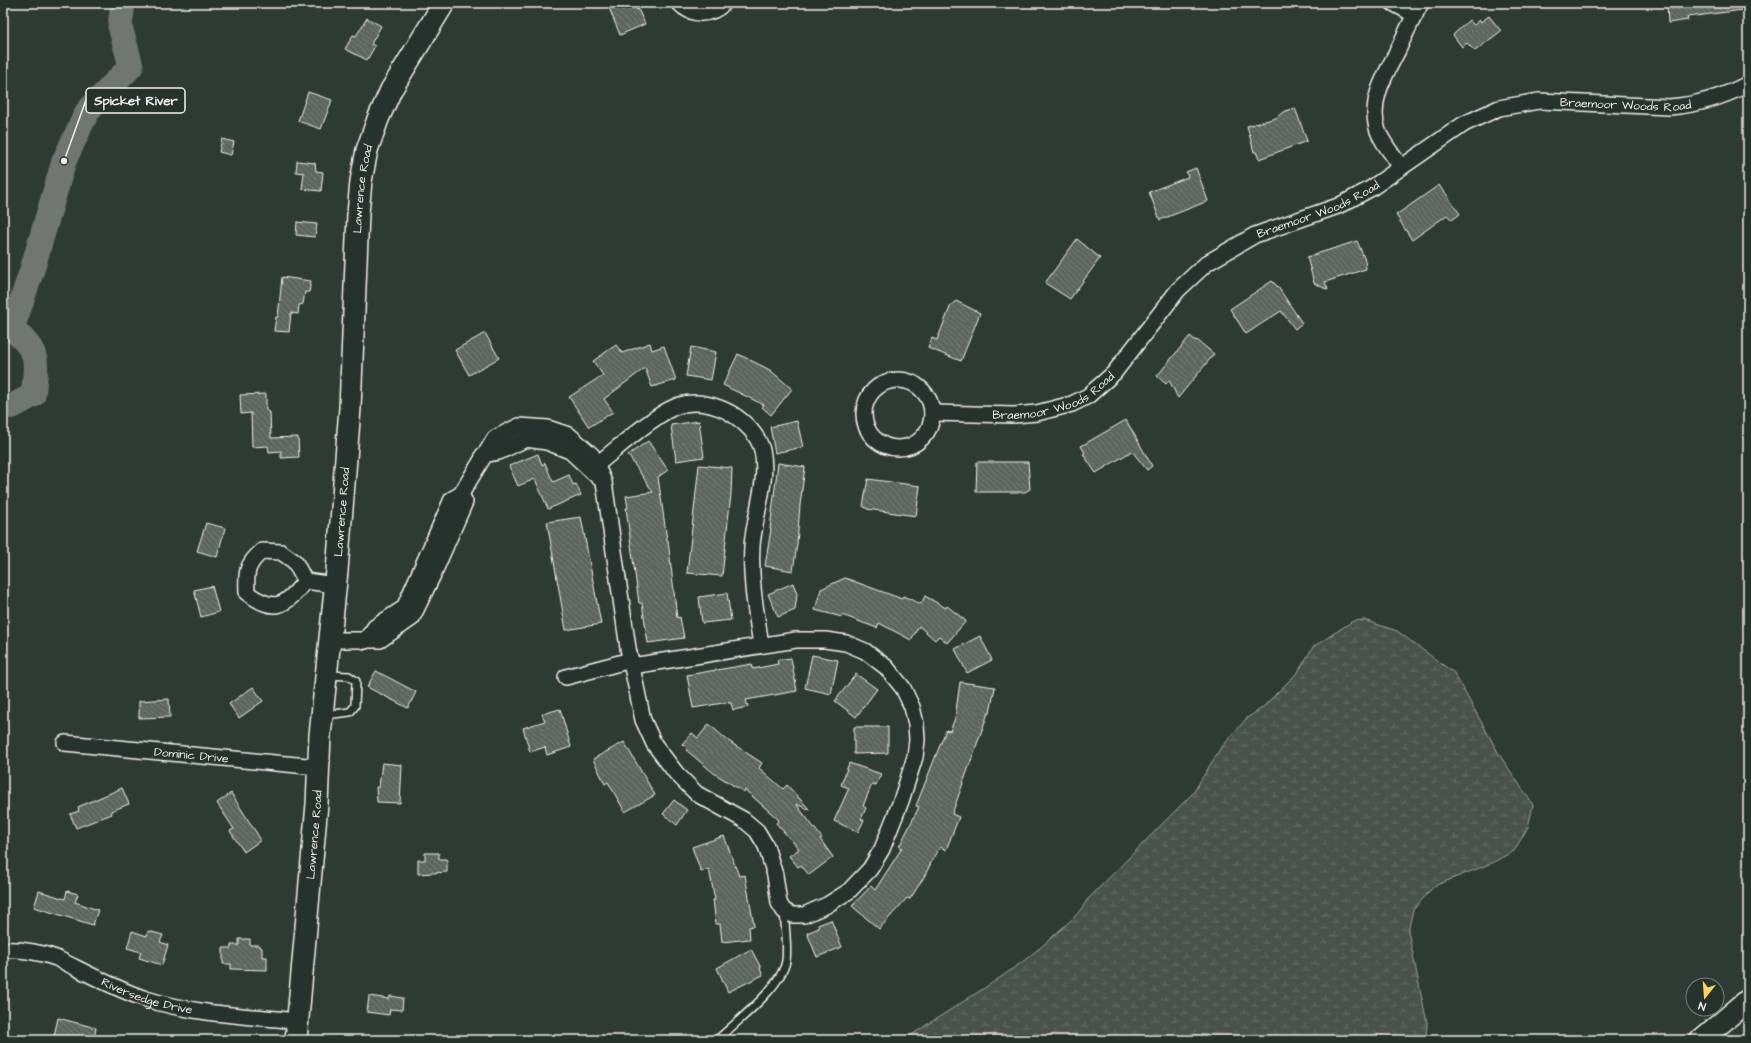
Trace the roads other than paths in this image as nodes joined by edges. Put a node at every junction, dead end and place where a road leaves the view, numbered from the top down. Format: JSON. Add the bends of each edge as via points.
{"nodes":[{"id":1,"x":444,"y":3,"type":"edge"},
{"id":2,"x":679,"y":3,"type":"edge"},
{"id":3,"x":724,"y":3,"type":"edge"},
{"id":4,"x":1392,"y":3,"type":"edge"},
{"id":5,"x":1418,"y":9,"type":"edge"},
{"id":6,"x":1748,"y":84,"type":"edge"},
{"id":7,"x":1401,"y":167,"type":"junction"},
{"id":8,"x":932,"y":413,"type":"junction"},
{"id":9,"x":483,"y":455,"type":"junction"},
{"id":10,"x":596,"y":465,"type":"junction"},
{"id":11,"x":604,"y":482,"type":"junction"},
{"id":12,"x":305,"y":581,"type":"dead end"},
{"id":13,"x":336,"y":584,"type":"junction"},
{"id":14,"x":330,"y":640,"type":"junction"},
{"id":15,"x":761,"y":645,"type":"junction"},
{"id":16,"x":632,"y":663,"type":"junction"},
{"id":17,"x":326,"y":675,"type":"junction"},
{"id":18,"x":566,"y":677,"type":"dead end"},
{"id":19,"x":322,"y":715,"type":"junction"},
{"id":20,"x":65,"y":743,"type":"dead end"},
{"id":21,"x":318,"y":767,"type":"junction"},
{"id":22,"x":784,"y":911,"type":"junction"},
{"id":23,"x":3,"y":950,"type":"edge"},
{"id":24,"x":1748,"y":1000,"type":"edge"},
{"id":25,"x":297,"y":1031,"type":"edge"},
{"id":26,"x":717,"y":1040,"type":"edge"},
{"id":27,"x":1701,"y":1040,"type":"edge"}],
"edges":[{"from":1,"to":13,"type":"street","name":"Lawrence Road","via":[[391,90],[378,119],[361,181],[350,408]]},
{"from":2,"to":3,"type":"street","via":[[691,11],[702,14]]},
{"from":4,"to":5,"type":"street"},
{"from":5,"to":7,"type":"street","via":[[1383,79],[1376,99],[1376,120],[1382,140]]},
{"from":6,"to":7,"type":"street","name":"Braemoor Woods Road","via":[[1716,98],[1686,106],[1539,101],[1499,108],[1464,124]]},
{"from":7,"to":8,"type":"street","name":"Braemoor Woods Road","via":[[1354,198],[1317,214],[1255,235],[1207,263],[1178,290],[1110,377],[1088,396],[1072,404],[1037,413]]},
{"from":8,"to":8,"type":"street","via":[[929,399],[919,387],[897,380],[876,388],[867,401],[864,414],[867,428],[875,439],[887,446],[900,448],[914,444],[924,435],[931,422]]},
{"from":9,"to":10,"type":"street","via":[[495,438],[519,426],[548,428],[569,435],[592,455]]},
{"from":9,"to":11,"type":"street","via":[[499,452],[526,439],[546,442],[570,451]]},
{"from":9,"to":14,"type":"street","via":[[461,494],[465,502],[412,618],[380,640]]},
{"from":10,"to":11,"type":"street"},
{"from":10,"to":15,"type":"street","via":[[665,412],[679,405],[700,404],[723,408],[747,426],[762,450],[764,470],[751,566]]},
{"from":11,"to":16,"type":"street"},
{"from":12,"to":13,"type":"street"},
{"from":13,"to":14,"type":"street","name":"Lawrence Road"},
{"from":14,"to":17,"type":"street","name":"Lawrence Road"},
{"from":15,"to":16,"type":"street"},
{"from":15,"to":22,"type":"street","via":[[796,640],[825,640],[846,643],[865,651],[886,667],[903,688],[912,707],[916,724],[915,757],[882,849],[870,869],[849,891],[827,905],[804,915],[793,915]]},
{"from":16,"to":18,"type":"street"},
{"from":16,"to":22,"type":"street","via":[[643,720],[654,744],[676,773],[697,794],[744,820],[757,831],[766,846],[775,875],[779,903]]},
{"from":17,"to":19,"type":"street","name":"Lawrence Road"},
{"from":17,"to":19,"type":"lane","via":[[350,676],[356,681],[355,706],[350,712]]},
{"from":19,"to":21,"type":"street","name":"Lawrence Road"},
{"from":20,"to":21,"type":"street","name":"Dominic Drive"},
{"from":21,"to":25,"type":"street","name":"Lawrence Road"},
{"from":22,"to":26,"type":"lane","via":[[786,961],[781,975],[766,994]]},
{"from":23,"to":25,"type":"street","name":"Riversedge Drive","via":[[17,949],[56,958],[132,994],[163,1004]]},
{"from":24,"to":27,"type":"street"}]}
